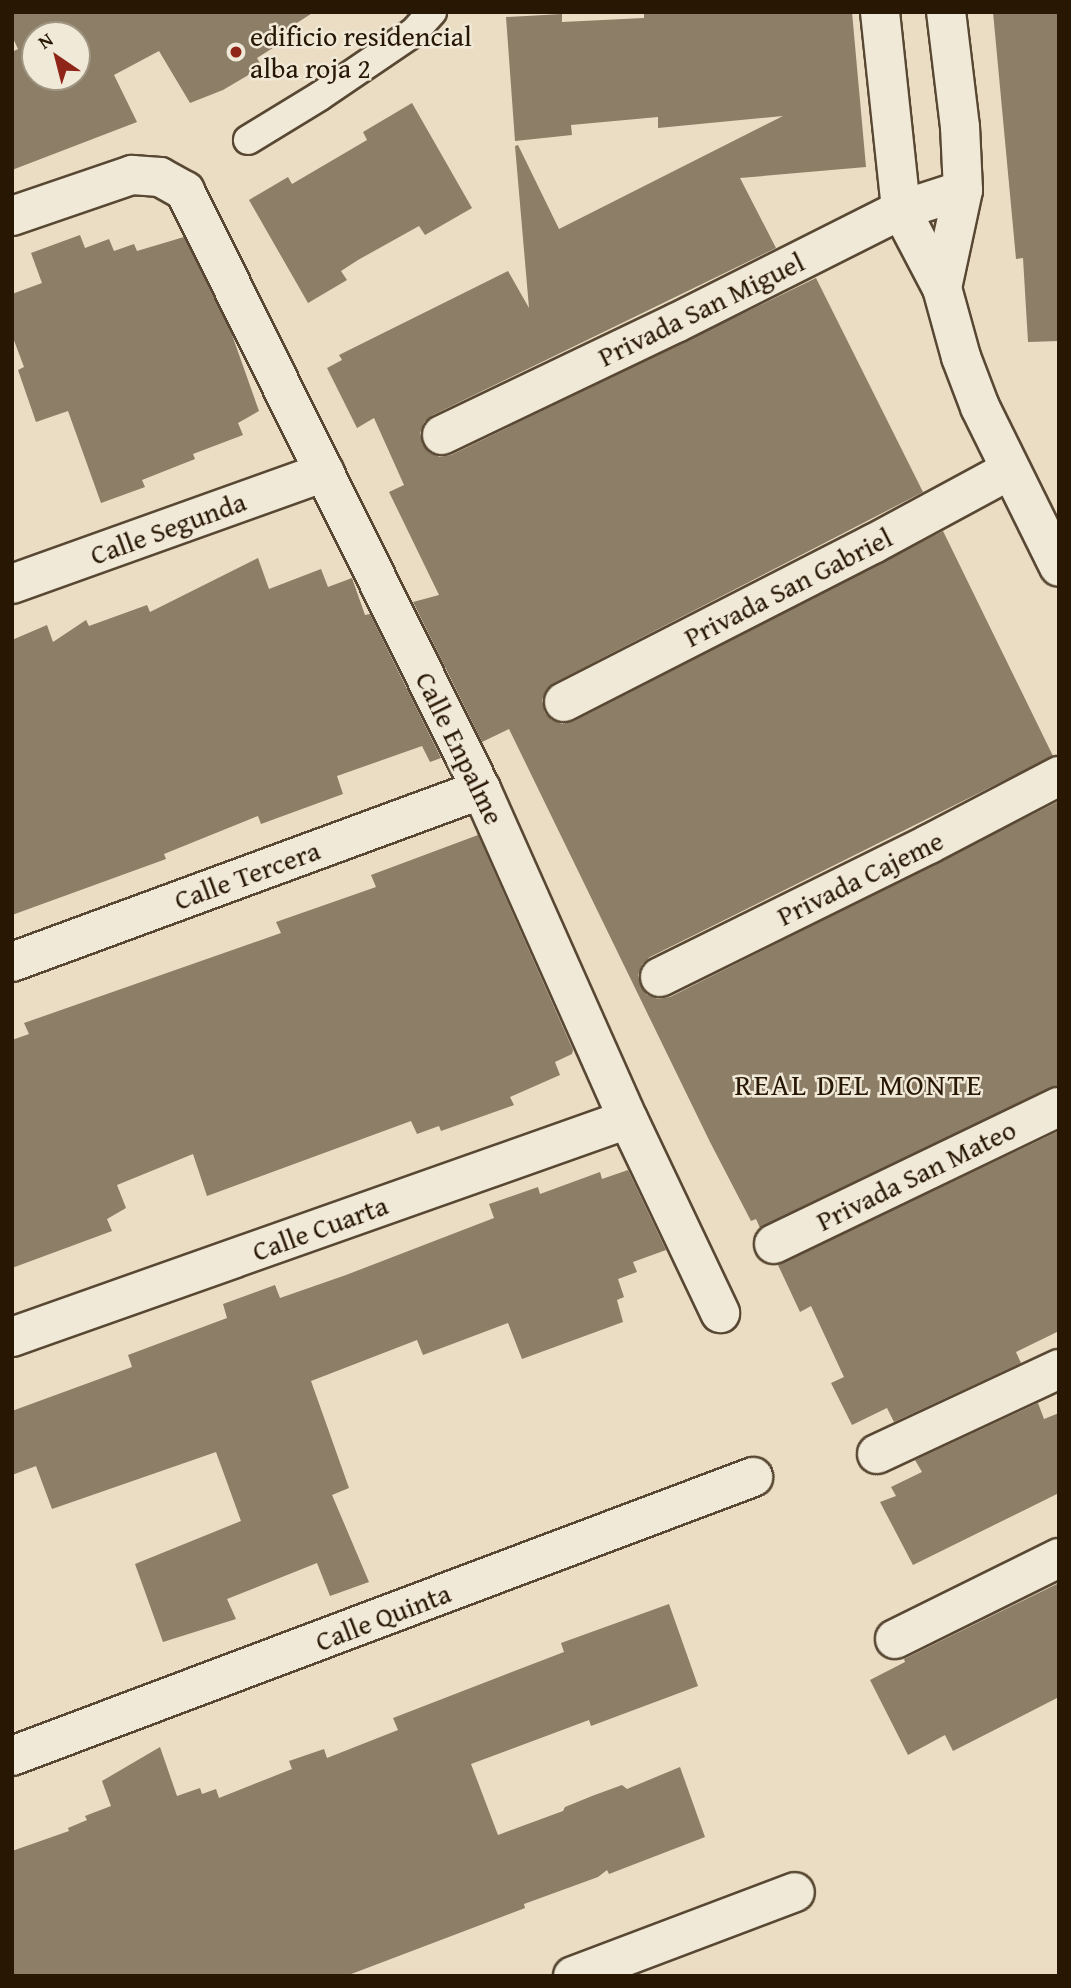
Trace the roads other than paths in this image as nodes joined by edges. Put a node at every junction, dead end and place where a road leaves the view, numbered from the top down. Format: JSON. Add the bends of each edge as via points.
{"nodes":[{"id":1,"x":432,"y":12,"type":"edge"},
{"id":2,"x":880,"y":12,"type":"edge"},
{"id":3,"x":946,"y":12,"type":"edge"},
{"id":4,"x":248,"y":140,"type":"dead end"},
{"id":5,"x":963,"y":190,"type":"junction"},
{"id":6,"x":901,"y":210,"type":"junction"},
{"id":7,"x":12,"y":216,"type":"edge"},
{"id":8,"x":942,"y":288,"type":"junction"},
{"id":9,"x":442,"y":435,"type":"dead end"},
{"id":10,"x":1010,"y":470,"type":"junction"},
{"id":11,"x":325,"y":472,"type":"junction"},
{"id":12,"x":1059,"y":567,"type":"edge"},
{"id":13,"x":12,"y":584,"type":"edge"},
{"id":14,"x":564,"y":702,"type":"dead end"},
{"id":15,"x":1059,"y":776,"type":"edge"},
{"id":16,"x":481,"y":789,"type":"junction"},
{"id":17,"x":12,"y":962,"type":"edge"},
{"id":18,"x":660,"y":976,"type":"dead end"},
{"id":19,"x":1059,"y":1107,"type":"edge"},
{"id":20,"x":628,"y":1119,"type":"junction"},
{"id":21,"x":774,"y":1244,"type":"dead end"},
{"id":22,"x":720,"y":1313,"type":"dead end"},
{"id":23,"x":12,"y":1338,"type":"edge"},
{"id":24,"x":1059,"y":1370,"type":"edge"},
{"id":25,"x":877,"y":1454,"type":"dead end"},
{"id":26,"x":753,"y":1477,"type":"dead end"},
{"id":27,"x":1059,"y":1559,"type":"edge"},
{"id":28,"x":895,"y":1639,"type":"dead end"},
{"id":29,"x":12,"y":1756,"type":"edge"},
{"id":30,"x":795,"y":1892,"type":"dead end"},
{"id":31,"x":573,"y":1976,"type":"edge"}],
"edges":[{"from":1,"to":4,"type":"lane","via":[[414,32]]},
{"from":2,"to":6,"type":"street"},
{"from":3,"to":5,"type":"street"},
{"from":5,"to":6,"type":"street","name":"Privada San Miguel"},
{"from":5,"to":8,"type":"street"},
{"from":6,"to":8,"type":"street"},
{"from":6,"to":9,"type":"street","name":"Privada San Miguel"},
{"from":7,"to":11,"type":"street","name":"Calle Enpalme","via":[[132,174],[160,177],[185,191]]},
{"from":8,"to":10,"type":"street","via":[[979,407]]},
{"from":10,"to":12,"type":"street"},
{"from":10,"to":14,"type":"street","name":"Privada San Gabriel"},
{"from":11,"to":13,"type":"street","name":"Calle Segunda"},
{"from":11,"to":16,"type":"street","name":"Calle Enpalme"},
{"from":15,"to":18,"type":"street","name":"Privada Cajeme"},
{"from":16,"to":17,"type":"street","name":"Calle Tercera"},
{"from":16,"to":20,"type":"street","name":"Calle Enpalme"},
{"from":19,"to":21,"type":"street","name":"Privada San Mateo"},
{"from":20,"to":22,"type":"street","name":"Calle Enpalme"},
{"from":20,"to":23,"type":"street","name":"Calle Cuarta"},
{"from":24,"to":25,"type":"street"},
{"from":26,"to":29,"type":"street","name":"Calle Quinta"},
{"from":27,"to":28,"type":"street"},
{"from":30,"to":31,"type":"street"}]}
